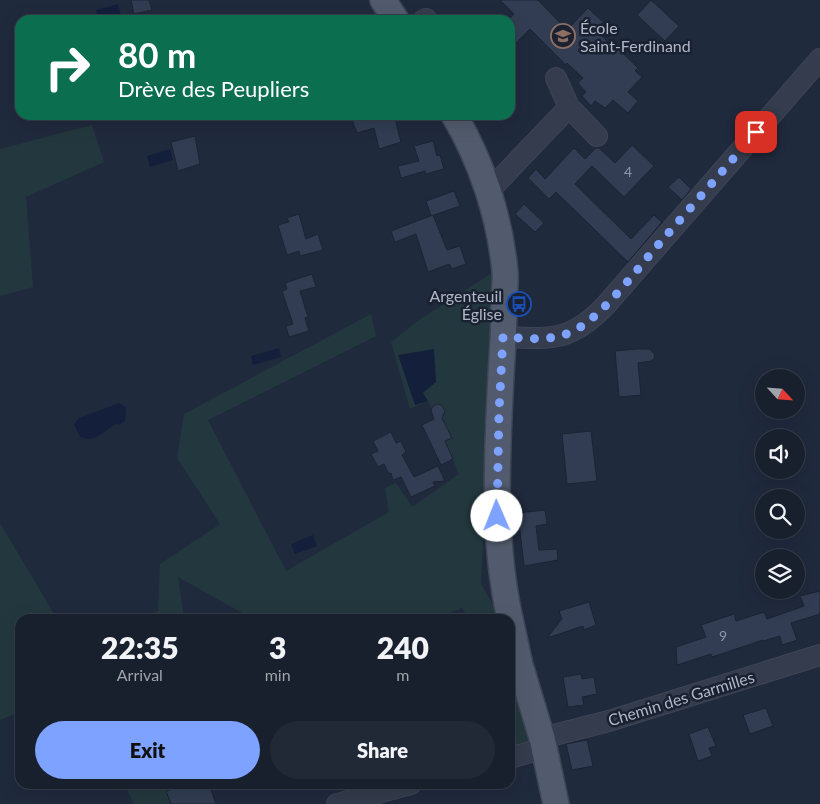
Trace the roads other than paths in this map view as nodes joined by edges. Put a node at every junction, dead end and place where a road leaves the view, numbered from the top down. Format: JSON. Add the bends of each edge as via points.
{"nodes":[{"id":1,"x":383,"y":0,"type":"edge"},
{"id":2,"x":393,"y":15,"type":"edge"},
{"id":3,"x":820,"y":59,"type":"edge"},
{"id":4,"x":556,"y":78,"type":"dead end"},
{"id":5,"x":569,"y":107,"type":"junction"},
{"id":6,"x":457,"y":120,"type":"edge"},
{"id":7,"x":597,"y":136,"type":"dead end"},
{"id":8,"x":488,"y":192,"type":"junction"},
{"id":9,"x":503,"y":337,"type":"junction"},
{"id":10,"x":509,"y":614,"type":"edge"},
{"id":11,"x":515,"y":642,"type":"edge"},
{"id":12,"x":820,"y":655,"type":"edge"},
{"id":13,"x":543,"y":743,"type":"junction"},
{"id":14,"x":515,"y":756,"type":"edge"},
{"id":15,"x":392,"y":789,"type":"edge"},
{"id":16,"x":337,"y":804,"type":"edge"},
{"id":17,"x":556,"y":804,"type":"edge"}],
"edges":[{"from":1,"to":2,"type":"main road"},
{"from":3,"to":9,"type":"street","via":[[590,320],[577,330],[554,337]]},
{"from":4,"to":5,"type":"street"},
{"from":5,"to":7,"type":"street"},
{"from":5,"to":8,"type":"street"},
{"from":6,"to":8,"type":"main road"},
{"from":8,"to":9,"type":"main road","via":[[505,273]]},
{"from":9,"to":10,"type":"main road","via":[[498,551]]},
{"from":11,"to":13,"type":"main road"},
{"from":12,"to":13,"type":"street","name":"Chemin des Garmilles"},
{"from":13,"to":14,"type":"street","name":"Chemin des Garmilles"},
{"from":13,"to":17,"type":"main road"},
{"from":15,"to":16,"type":"street"}]}
